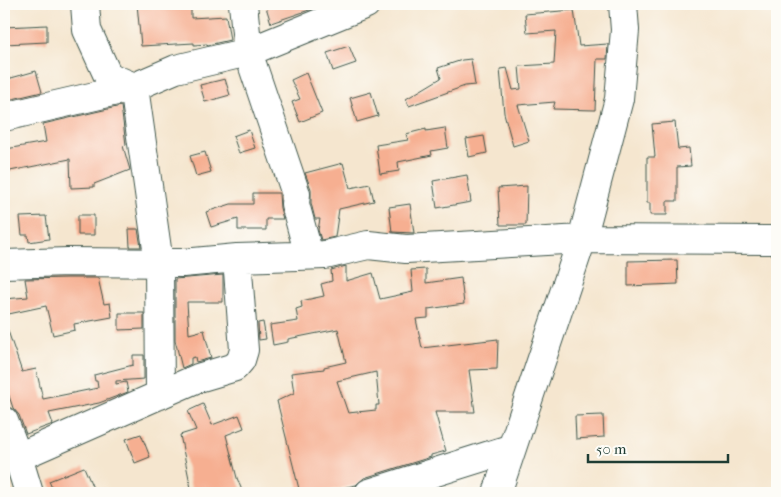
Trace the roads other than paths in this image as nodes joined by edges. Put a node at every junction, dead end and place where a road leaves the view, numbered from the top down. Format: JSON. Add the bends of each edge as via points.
{"nodes":[{"id":1,"x":85,"y":4,"type":"edge"},
{"id":2,"x":243,"y":4,"type":"edge"},
{"id":3,"x":366,"y":4,"type":"edge"},
{"id":4,"x":623,"y":4,"type":"edge"},
{"id":5,"x":248,"y":52,"type":"junction"},
{"id":6,"x":134,"y":87,"type":"junction"},
{"id":7,"x":4,"y":117,"type":"edge"},
{"id":8,"x":582,"y":239,"type":"junction"},
{"id":9,"x":777,"y":240,"type":"edge"},
{"id":10,"x":309,"y":254,"type":"junction"},
{"id":11,"x":238,"y":258,"type":"junction"},
{"id":12,"x":4,"y":264,"type":"edge"},
{"id":13,"x":158,"y":264,"type":"junction"},
{"id":14,"x":160,"y":396,"type":"junction"},
{"id":15,"x":4,"y":420,"type":"edge"},
{"id":16,"x":512,"y":448,"type":"junction"},
{"id":17,"x":18,"y":457,"type":"junction"},
{"id":18,"x":29,"y":493,"type":"edge"},
{"id":19,"x":369,"y":493,"type":"edge"},
{"id":20,"x":497,"y":493,"type":"edge"}],
"edges":[{"from":1,"to":6,"type":"street","via":[[87,30],[108,76]]},
{"from":2,"to":5,"type":"street"},
{"from":3,"to":5,"type":"street"},
{"from":4,"to":8,"type":"street","via":[[625,30],[619,98]]},
{"from":5,"to":6,"type":"street","via":[[176,69]]},
{"from":5,"to":10,"type":"street","via":[[296,194],[295,204]]},
{"from":6,"to":7,"type":"street"},
{"from":6,"to":13,"type":"street"},
{"from":8,"to":9,"type":"street"},
{"from":8,"to":10,"type":"street","via":[[406,249],[368,245],[325,255]]},
{"from":8,"to":16,"type":"street"},
{"from":10,"to":11,"type":"street"},
{"from":11,"to":13,"type":"street"},
{"from":11,"to":14,"type":"street","via":[[242,360],[235,367],[198,378]]},
{"from":12,"to":13,"type":"street"},
{"from":13,"to":14,"type":"street"},
{"from":14,"to":17,"type":"street"},
{"from":15,"to":17,"type":"street"},
{"from":16,"to":19,"type":"street"},
{"from":16,"to":20,"type":"street"},
{"from":17,"to":18,"type":"street"}]}
